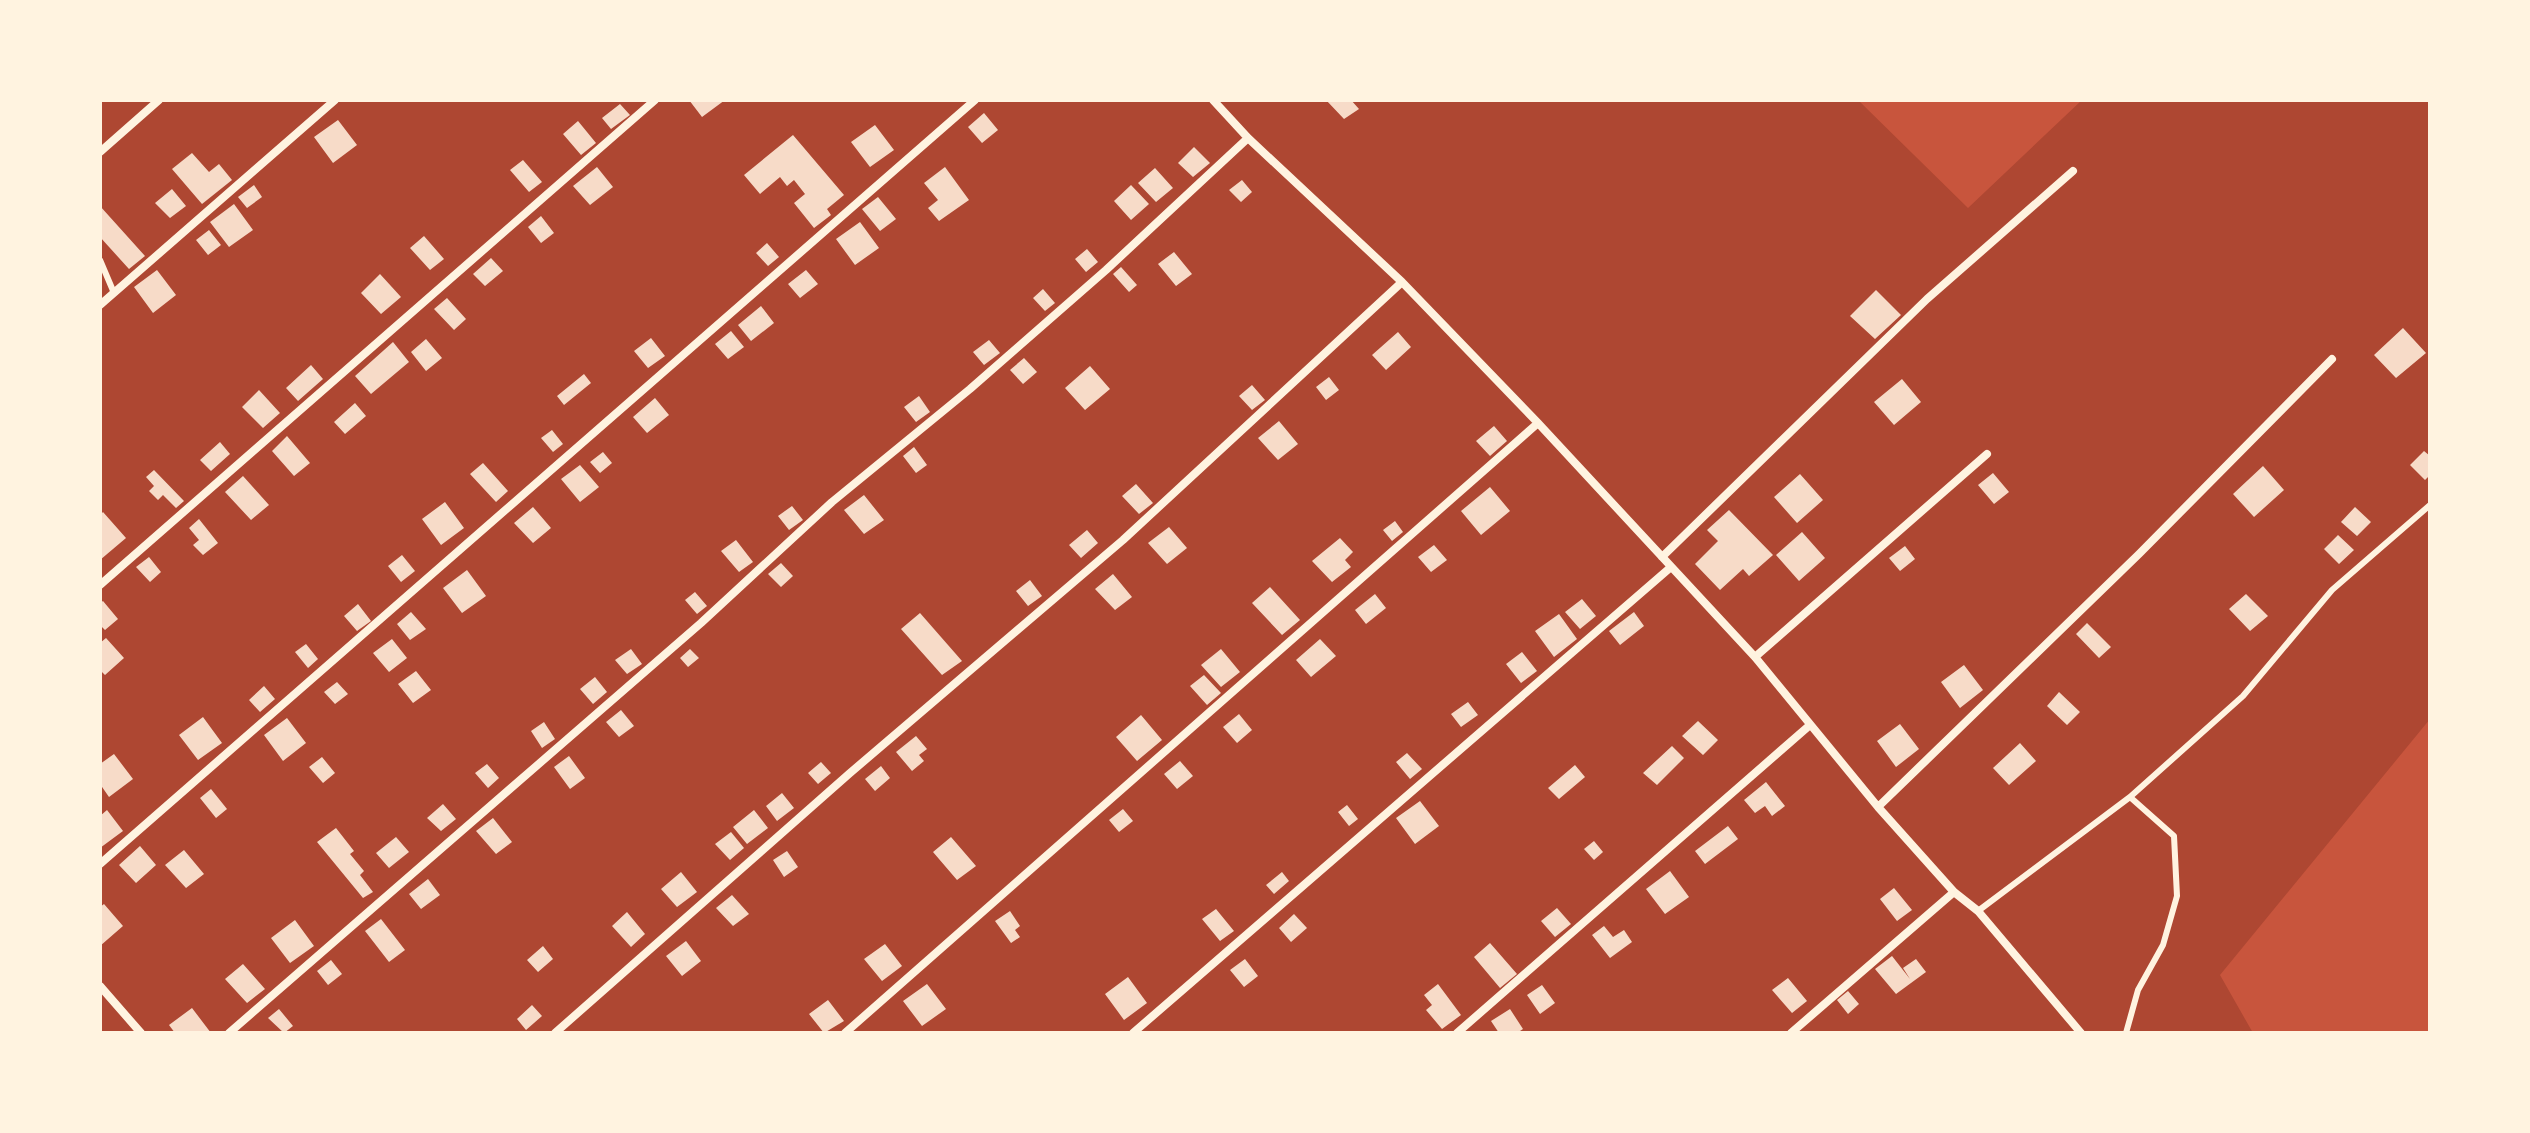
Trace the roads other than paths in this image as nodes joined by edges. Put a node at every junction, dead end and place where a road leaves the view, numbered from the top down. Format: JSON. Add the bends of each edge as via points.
{"nodes":[{"id":1,"x":159,"y":100,"type":"edge"},
{"id":2,"x":335,"y":100,"type":"edge"},
{"id":3,"x":655,"y":100,"type":"edge"},
{"id":4,"x":975,"y":100,"type":"edge"},
{"id":5,"x":1213,"y":100,"type":"edge"},
{"id":6,"x":1248,"y":138,"type":"junction"},
{"id":7,"x":100,"y":152,"type":"edge"},
{"id":8,"x":2073,"y":171,"type":"dead end"},
{"id":9,"x":100,"y":260,"type":"edge"},
{"id":10,"x":1402,"y":282,"type":"junction"},
{"id":11,"x":114,"y":293,"type":"junction"},
{"id":12,"x":100,"y":305,"type":"edge"},
{"id":13,"x":2332,"y":359,"type":"dead end"},
{"id":14,"x":1538,"y":423,"type":"junction"},
{"id":15,"x":1987,"y":454,"type":"dead end"},
{"id":16,"x":2430,"y":505,"type":"edge"},
{"id":17,"x":1662,"y":557,"type":"junction"},
{"id":18,"x":1671,"y":567,"type":"junction"},
{"id":19,"x":100,"y":585,"type":"edge"},
{"id":20,"x":1755,"y":657,"type":"junction"},
{"id":21,"x":1810,"y":725,"type":"junction"},
{"id":22,"x":2130,"y":797,"type":"junction"},
{"id":23,"x":1878,"y":807,"type":"junction"},
{"id":24,"x":100,"y":864,"type":"edge"},
{"id":25,"x":1954,"y":892,"type":"junction"},
{"id":26,"x":1978,"y":911,"type":"junction"},
{"id":27,"x":100,"y":986,"type":"edge"},
{"id":28,"x":134,"y":1031,"type":"edge"},
{"id":29,"x":229,"y":1033,"type":"edge"},
{"id":30,"x":555,"y":1033,"type":"edge"},
{"id":31,"x":845,"y":1033,"type":"edge"},
{"id":32,"x":1133,"y":1033,"type":"edge"},
{"id":33,"x":1457,"y":1033,"type":"edge"},
{"id":34,"x":1791,"y":1033,"type":"edge"},
{"id":35,"x":2081,"y":1033,"type":"edge"},
{"id":36,"x":2126,"y":1033,"type":"edge"}],
"edges":[{"from":1,"to":7,"type":"street"},
{"from":2,"to":11,"type":"street"},
{"from":3,"to":19,"type":"street"},
{"from":4,"to":24,"type":"street"},
{"from":5,"to":6,"type":"street"},
{"from":6,"to":10,"type":"street"},
{"from":6,"to":29,"type":"street","via":[[1004,359],[832,502],[701,623]]},
{"from":8,"to":17,"type":"street","via":[[1927,299]]},
{"from":9,"to":11,"type":"lane"},
{"from":10,"to":14,"type":"street"},
{"from":10,"to":30,"type":"street","via":[[1123,540]]},
{"from":11,"to":12,"type":"street"},
{"from":13,"to":23,"type":"street"},
{"from":14,"to":17,"type":"street"},
{"from":14,"to":31,"type":"street"},
{"from":15,"to":20,"type":"street"},
{"from":16,"to":22,"type":"lane","via":[[2332,590],[2243,696]]},
{"from":17,"to":18,"type":"street"},
{"from":18,"to":20,"type":"street"},
{"from":18,"to":32,"type":"street"},
{"from":20,"to":21,"type":"street"},
{"from":21,"to":23,"type":"street"},
{"from":21,"to":33,"type":"street"},
{"from":22,"to":26,"type":"lane"},
{"from":22,"to":36,"type":"lane","via":[[2174,836],[2177,896]]},
{"from":23,"to":25,"type":"street"},
{"from":25,"to":26,"type":"street"},
{"from":25,"to":34,"type":"street"},
{"from":26,"to":35,"type":"street"},
{"from":27,"to":28,"type":"street"}]}
